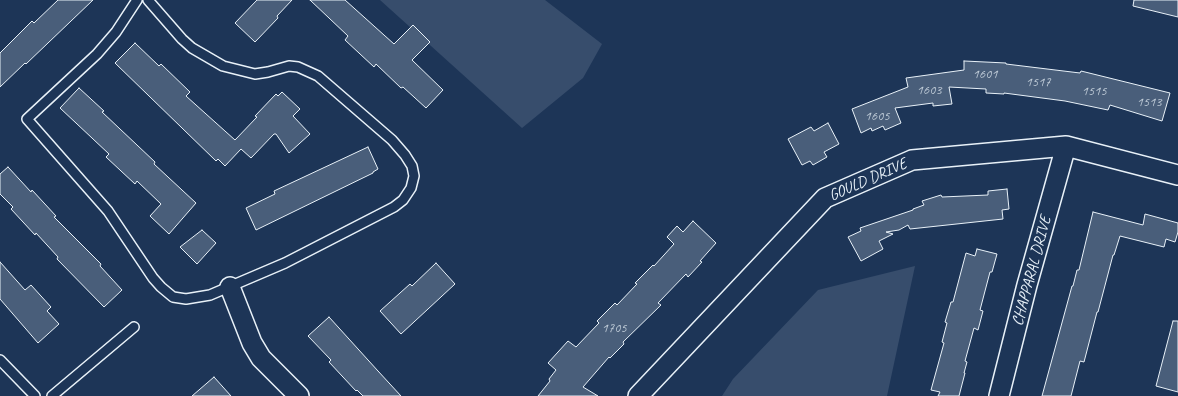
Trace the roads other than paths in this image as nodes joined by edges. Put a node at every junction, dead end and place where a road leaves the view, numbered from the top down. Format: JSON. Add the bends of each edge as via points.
{"nodes":[{"id":1,"x":137,"y":0,"type":"edge"},
{"id":2,"x":148,"y":0,"type":"edge"},
{"id":3,"x":1066,"y":146,"type":"junction"},
{"id":4,"x":1178,"y":175,"type":"edge"},
{"id":5,"x":230,"y":287,"type":"junction"},
{"id":6,"x":134,"y":327,"type":"dead end"},
{"id":7,"x":0,"y":360,"type":"edge"},
{"id":8,"x":34,"y":396,"type":"edge"},
{"id":9,"x":52,"y":396,"type":"edge"},
{"id":10,"x":299,"y":396,"type":"edge"},
{"id":11,"x":638,"y":396,"type":"edge"},
{"id":12,"x":999,"y":396,"type":"edge"}],
"edges":[{"from":1,"to":5,"type":"lane","via":[[116,32],[96,54],[27,119],[108,211],[161,287],[173,296],[186,299],[210,295]]},
{"from":2,"to":5,"type":"lane","via":[[192,48],[223,66],[255,74],[289,66],[318,76],[392,140],[412,166],[414,176],[411,188],[403,200],[394,207],[285,263]]},
{"from":3,"to":4,"type":"street","name":"GOULD DRIVE"},
{"from":3,"to":11,"type":"street","name":"GOULD DRIVE","via":[[912,160],[825,198]]},
{"from":3,"to":12,"type":"street","name":"CHAPPARAL DRIVE"},
{"from":5,"to":10,"type":"street","via":[[252,343],[261,358]]},
{"from":6,"to":9,"type":"lane"},
{"from":7,"to":8,"type":"lane"}]}
